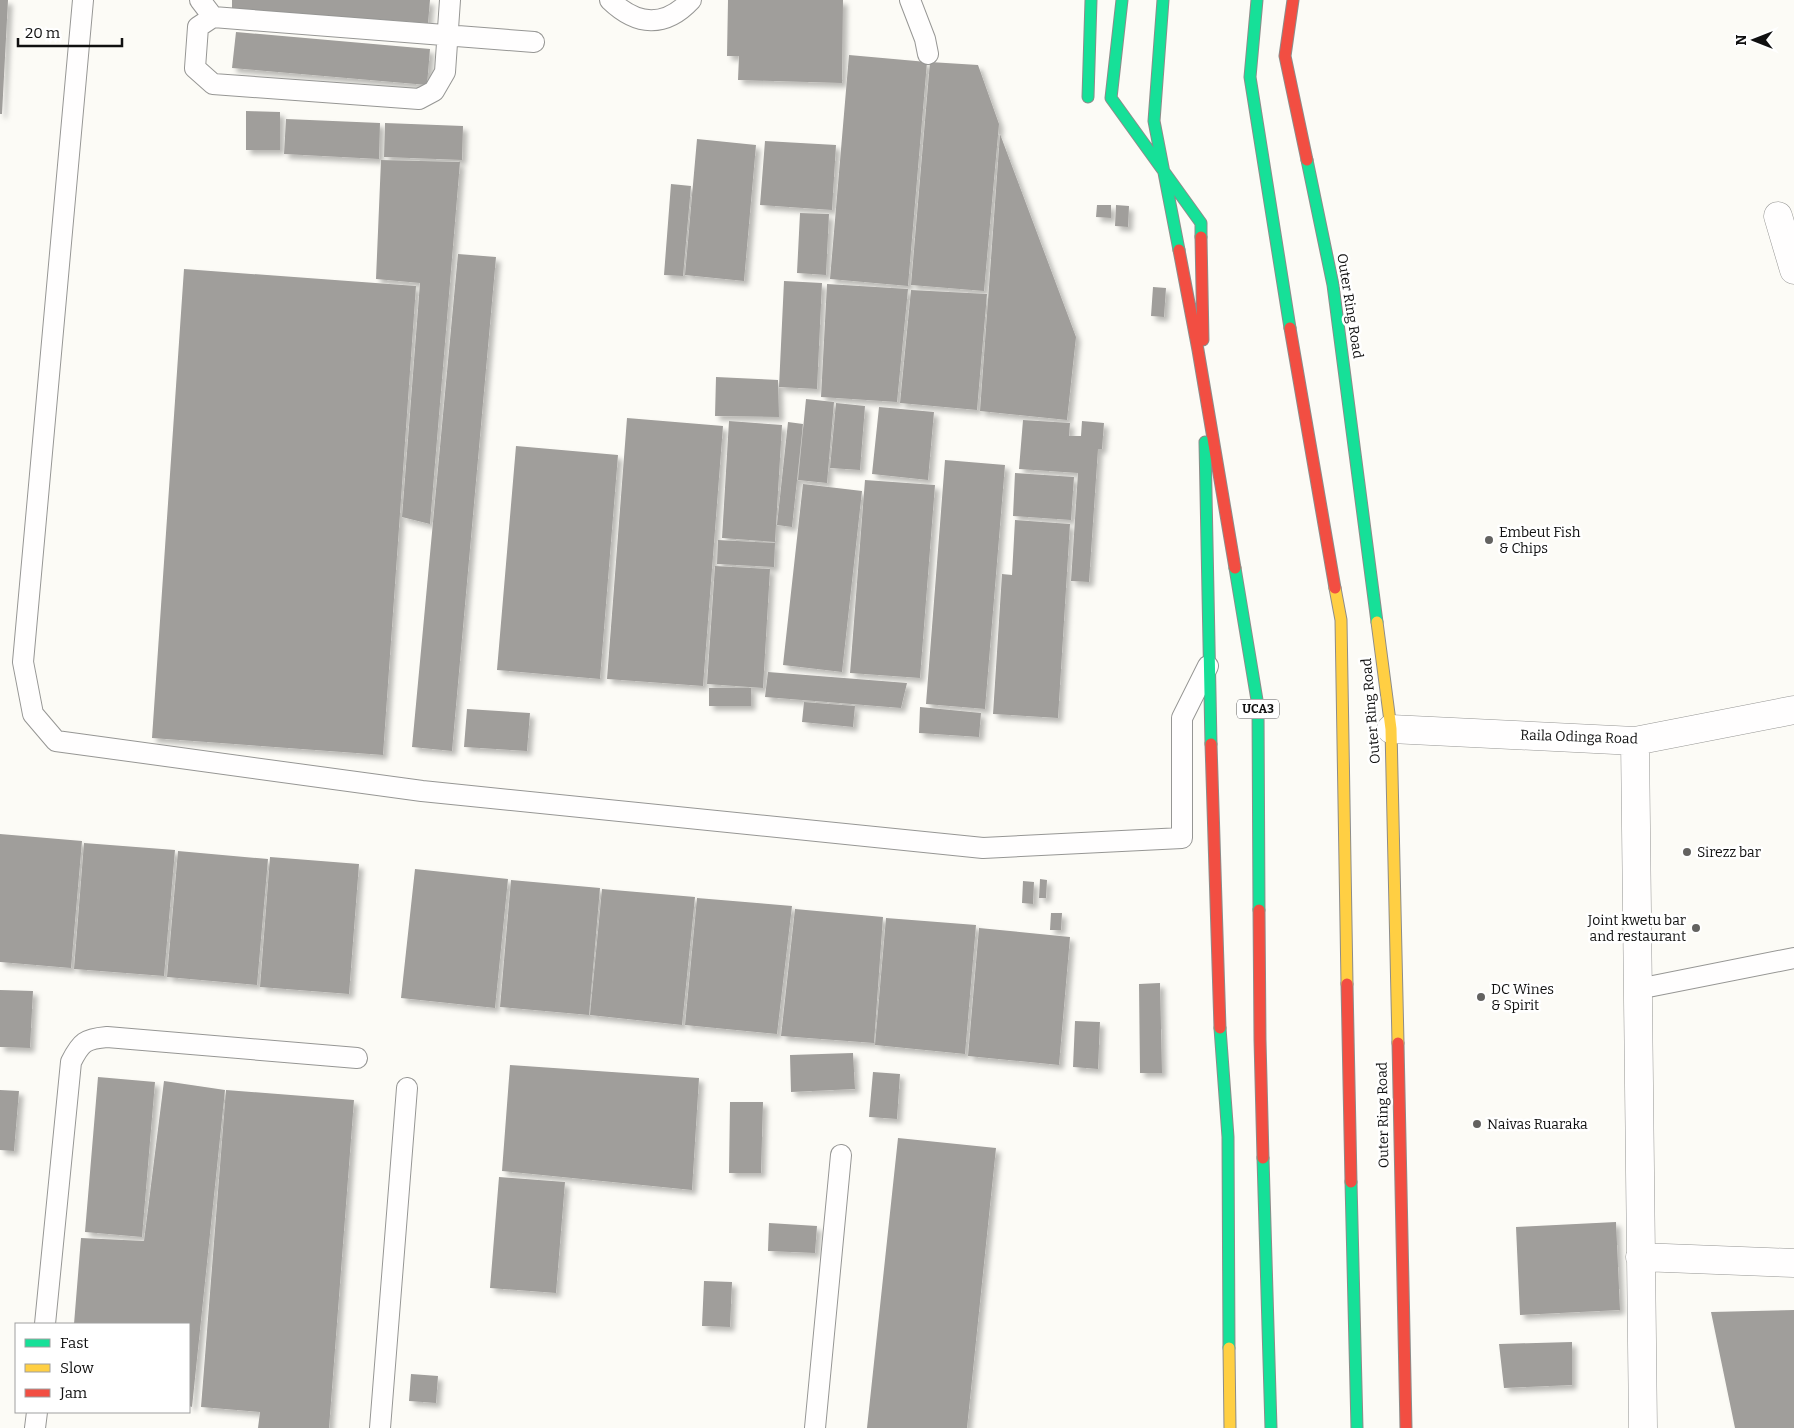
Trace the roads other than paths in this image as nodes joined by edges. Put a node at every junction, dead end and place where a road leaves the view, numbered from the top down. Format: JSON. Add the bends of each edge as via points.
{"nodes":[{"id":1,"x":83,"y":0,"type":"edge"},
{"id":2,"x":200,"y":0,"type":"edge"},
{"id":3,"x":450,"y":0,"type":"edge"},
{"id":4,"x":610,"y":0,"type":"edge"},
{"id":5,"x":691,"y":0,"type":"edge"},
{"id":6,"x":910,"y":0,"type":"edge"},
{"id":7,"x":1091,"y":0,"type":"edge"},
{"id":8,"x":1122,"y":0,"type":"edge"},
{"id":9,"x":1163,"y":0,"type":"edge"},
{"id":10,"x":1257,"y":0,"type":"edge"},
{"id":11,"x":1294,"y":0,"type":"edge"},
{"id":12,"x":213,"y":17,"type":"junction"},
{"id":13,"x":447,"y":35,"type":"junction"},
{"id":14,"x":534,"y":42,"type":"dead end"},
{"id":15,"x":928,"y":54,"type":"dead end"},
{"id":16,"x":1088,"y":97,"type":"dead end"},
{"id":17,"x":1778,"y":216,"type":"dead end"},
{"id":18,"x":1794,"y":270,"type":"edge"},
{"id":19,"x":1210,"y":662,"type":"junction"},
{"id":20,"x":1794,"y":710,"type":"edge"},
{"id":21,"x":1391,"y":729,"type":"junction"},
{"id":22,"x":1635,"y":741,"type":"junction"},
{"id":23,"x":1794,"y":958,"type":"edge"},
{"id":24,"x":1638,"y":989,"type":"junction"},
{"id":25,"x":357,"y":1058,"type":"dead end"},
{"id":26,"x":407,"y":1088,"type":"dead end"},
{"id":27,"x":841,"y":1155,"type":"dead end"},
{"id":28,"x":1640,"y":1257,"type":"junction"},
{"id":29,"x":1794,"y":1263,"type":"edge"},
{"id":30,"x":45,"y":1323,"type":"edge"},
{"id":31,"x":37,"y":1413,"type":"edge"},
{"id":32,"x":35,"y":1428,"type":"edge"},
{"id":33,"x":380,"y":1428,"type":"edge"},
{"id":34,"x":815,"y":1428,"type":"edge"},
{"id":35,"x":1230,"y":1428,"type":"edge"},
{"id":36,"x":1271,"y":1428,"type":"edge"},
{"id":37,"x":1357,"y":1428,"type":"edge"},
{"id":38,"x":1406,"y":1428,"type":"edge"},
{"id":39,"x":1643,"y":1428,"type":"edge"}],
"edges":[{"from":1,"to":19,"type":"lane","via":[[22,662],[34,714],[56,742],[422,791],[982,848],[1182,838],[1182,718]]},
{"from":2,"to":12,"type":"lane"},
{"from":3,"to":13,"type":"lane"},
{"from":4,"to":5,"type":"lane","via":[[636,18],[652,20],[682,10]]},
{"from":6,"to":15,"type":"lane"},
{"from":7,"to":16,"type":"main road"},
{"from":8,"to":19,"type":"main road","via":[[1111,98],[1201,223]]},
{"from":9,"to":36,"type":"main road","number":"UCA3","via":[[1154,121],[1198,350],[1258,706],[1260,1040]]},
{"from":10,"to":37,"type":"main road","name":"Outer Ring Road","via":[[1250,77],[1280,274],[1341,620]]},
{"from":11,"to":21,"type":"main road","name":"Outer Ring Road","via":[[1285,56],[1333,285]]},
{"from":12,"to":13,"type":"lane"},
{"from":12,"to":13,"type":"lane","via":[[198,27],[195,68],[213,84],[419,100],[434,91],[445,72]]},
{"from":13,"to":14,"type":"lane"},
{"from":17,"to":18,"type":"street"},
{"from":19,"to":35,"type":"main road","via":[[1219,1016],[1228,1137]]},
{"from":20,"to":22,"type":"street","name":"Raila Odinga Road"},
{"from":21,"to":22,"type":"street","name":"Raila Odinga Road"},
{"from":21,"to":38,"type":"main road","name":"Outer Ring Road"},
{"from":22,"to":24,"type":"street"},
{"from":23,"to":24,"type":"lane"},
{"from":24,"to":28,"type":"street"},
{"from":25,"to":30,"type":"lane","via":[[107,1037],[88,1039],[78,1048],[71,1062]]},
{"from":26,"to":33,"type":"lane"},
{"from":27,"to":34,"type":"lane"},
{"from":28,"to":29,"type":"street"},
{"from":28,"to":39,"type":"street"},
{"from":31,"to":32,"type":"lane"}]}
